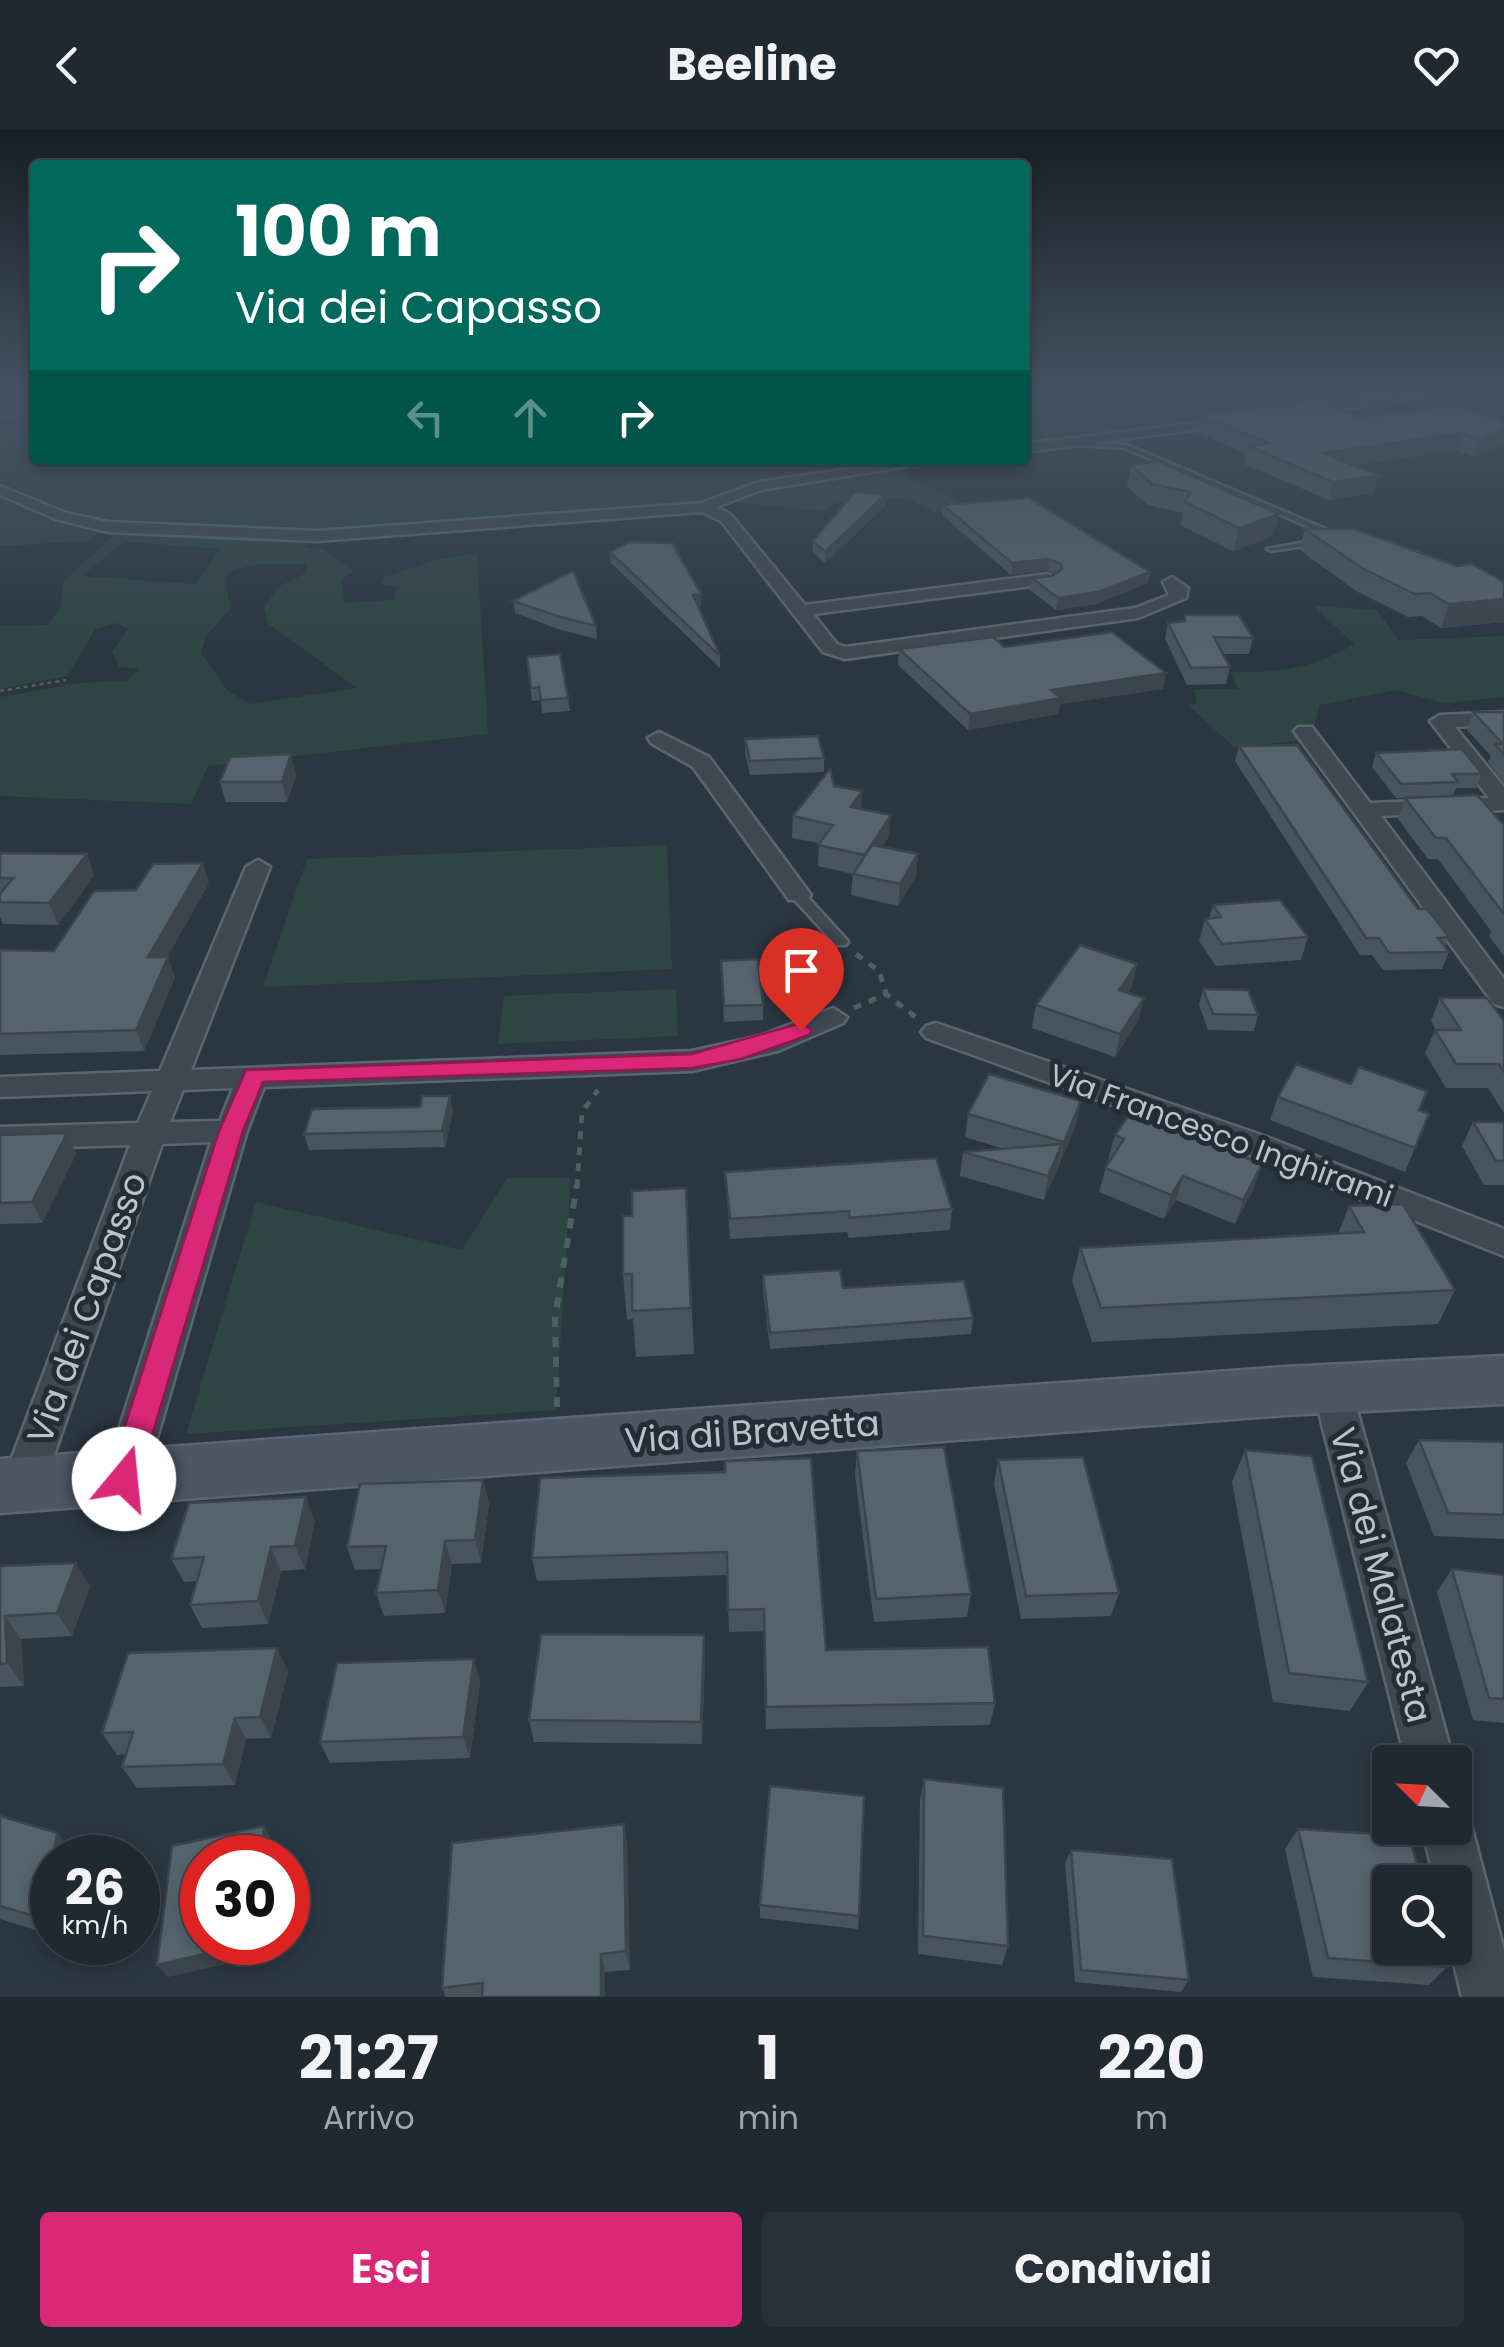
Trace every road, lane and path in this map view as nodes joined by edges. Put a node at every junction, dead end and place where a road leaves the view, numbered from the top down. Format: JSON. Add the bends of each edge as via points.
{"nodes":[{"id":1,"x":785,"y":482,"type":"edge"},
{"id":2,"x":1210,"y":482,"type":"edge"},
{"id":3,"x":0,"y":490,"type":"edge"},
{"id":4,"x":704,"y":506,"type":"junction"},
{"id":5,"x":1271,"y":549,"type":"edge"},
{"id":6,"x":1048,"y":579,"type":"edge"},
{"id":7,"x":1172,"y":582,"type":"dead end"},
{"id":8,"x":804,"y":610,"type":"junction"},
{"id":9,"x":66,"y":680,"type":"dead end"},
{"id":10,"x":0,"y":691,"type":"edge"},
{"id":11,"x":1504,"y":718,"type":"edge"},
{"id":12,"x":1305,"y":730,"type":"dead end"},
{"id":13,"x":660,"y":738,"type":"dead end"},
{"id":14,"x":1363,"y":810,"type":"junction"},
{"id":15,"x":258,"y":867,"type":"dead end"},
{"id":16,"x":798,"y":895,"type":"joint"},
{"id":17,"x":841,"y":942,"type":"joint"},
{"id":18,"x":886,"y":994,"type":"junction"},
{"id":19,"x":1504,"y":998,"type":"edge"},
{"id":20,"x":834,"y":1017,"type":"joint"},
{"id":21,"x":936,"y":1032,"type":"joint"},
{"id":22,"x":618,"y":1063,"type":"junction"},
{"id":23,"x":254,"y":1075,"type":"junction"},
{"id":24,"x":173,"y":1079,"type":"junction"},
{"id":25,"x":0,"y":1086,"type":"edge"},
{"id":26,"x":151,"y":1131,"type":"junction"},
{"id":27,"x":231,"y":1131,"type":"junction"},
{"id":28,"x":0,"y":1138,"type":"edge"},
{"id":29,"x":1504,"y":1244,"type":"edge"},
{"id":30,"x":1504,"y":1380,"type":"edge"},
{"id":31,"x":1332,"y":1388,"type":"junction"},
{"id":32,"x":557,"y":1447,"type":"junction"},
{"id":33,"x":124,"y":1479,"type":"junction"},
{"id":34,"x":11,"y":1485,"type":"edge"},
{"id":35,"x":1426,"y":1745,"type":"edge"},
{"id":36,"x":1451,"y":1845,"type":"edge"},
{"id":37,"x":1490,"y":1997,"type":"edge"}],
"edges":[{"from":1,"to":4,"type":"street"},
{"from":2,"to":5,"type":"lane","via":[[1342,538]]},
{"from":3,"to":4,"type":"street","via":[[61,516],[108,526],[316,536]]},
{"from":4,"to":8,"type":"street","via":[[726,518]]},
{"from":6,"to":8,"type":"street"},
{"from":7,"to":8,"type":"street","via":[[1179,588],[1174,600],[1138,613],[862,653],[830,648]]},
{"from":9,"to":10,"type":"path"},
{"from":11,"to":14,"type":"street","via":[[1440,721],[1501,804]]},
{"from":12,"to":14,"type":"street"},
{"from":13,"to":16,"type":"street","via":[[701,762]]},
{"from":14,"to":19,"type":"street"},
{"from":15,"to":24,"type":"street","name":"Via dei Capasso"},
{"from":16,"to":17,"type":"lane"},
{"from":17,"to":18,"type":"path","via":[[879,971]]},
{"from":18,"to":20,"type":"path"},
{"from":18,"to":21,"type":"path"},
{"from":20,"to":22,"type":"street","via":[[733,1054]]},
{"from":21,"to":29,"type":"street","name":"Via Francesco Inghirami","via":[[1253,1144]]},
{"from":22,"to":23,"type":"street"},
{"from":22,"to":32,"type":"path","via":[[582,1112],[555,1317]]},
{"from":23,"to":24,"type":"street"},
{"from":23,"to":27,"type":"street"},
{"from":24,"to":25,"type":"street"},
{"from":24,"to":26,"type":"street","name":"Via dei Capasso"},
{"from":26,"to":27,"type":"street","name":"Via dei Capasso"},
{"from":26,"to":28,"type":"street","name":"Via dei Capasso"},
{"from":26,"to":34,"type":"street","name":"Via dei Capasso"},
{"from":27,"to":33,"type":"street"},
{"from":30,"to":31,"type":"main road","name":"Via di Bravetta"},
{"from":31,"to":32,"type":"main road","name":"Via di Bravetta"},
{"from":31,"to":35,"type":"street","name":"Via dei Malatesta"},
{"from":32,"to":33,"type":"main road","name":"Via di Bravetta"},
{"from":33,"to":34,"type":"main road","name":"Via di Bravetta"},
{"from":36,"to":37,"type":"street"}]}
